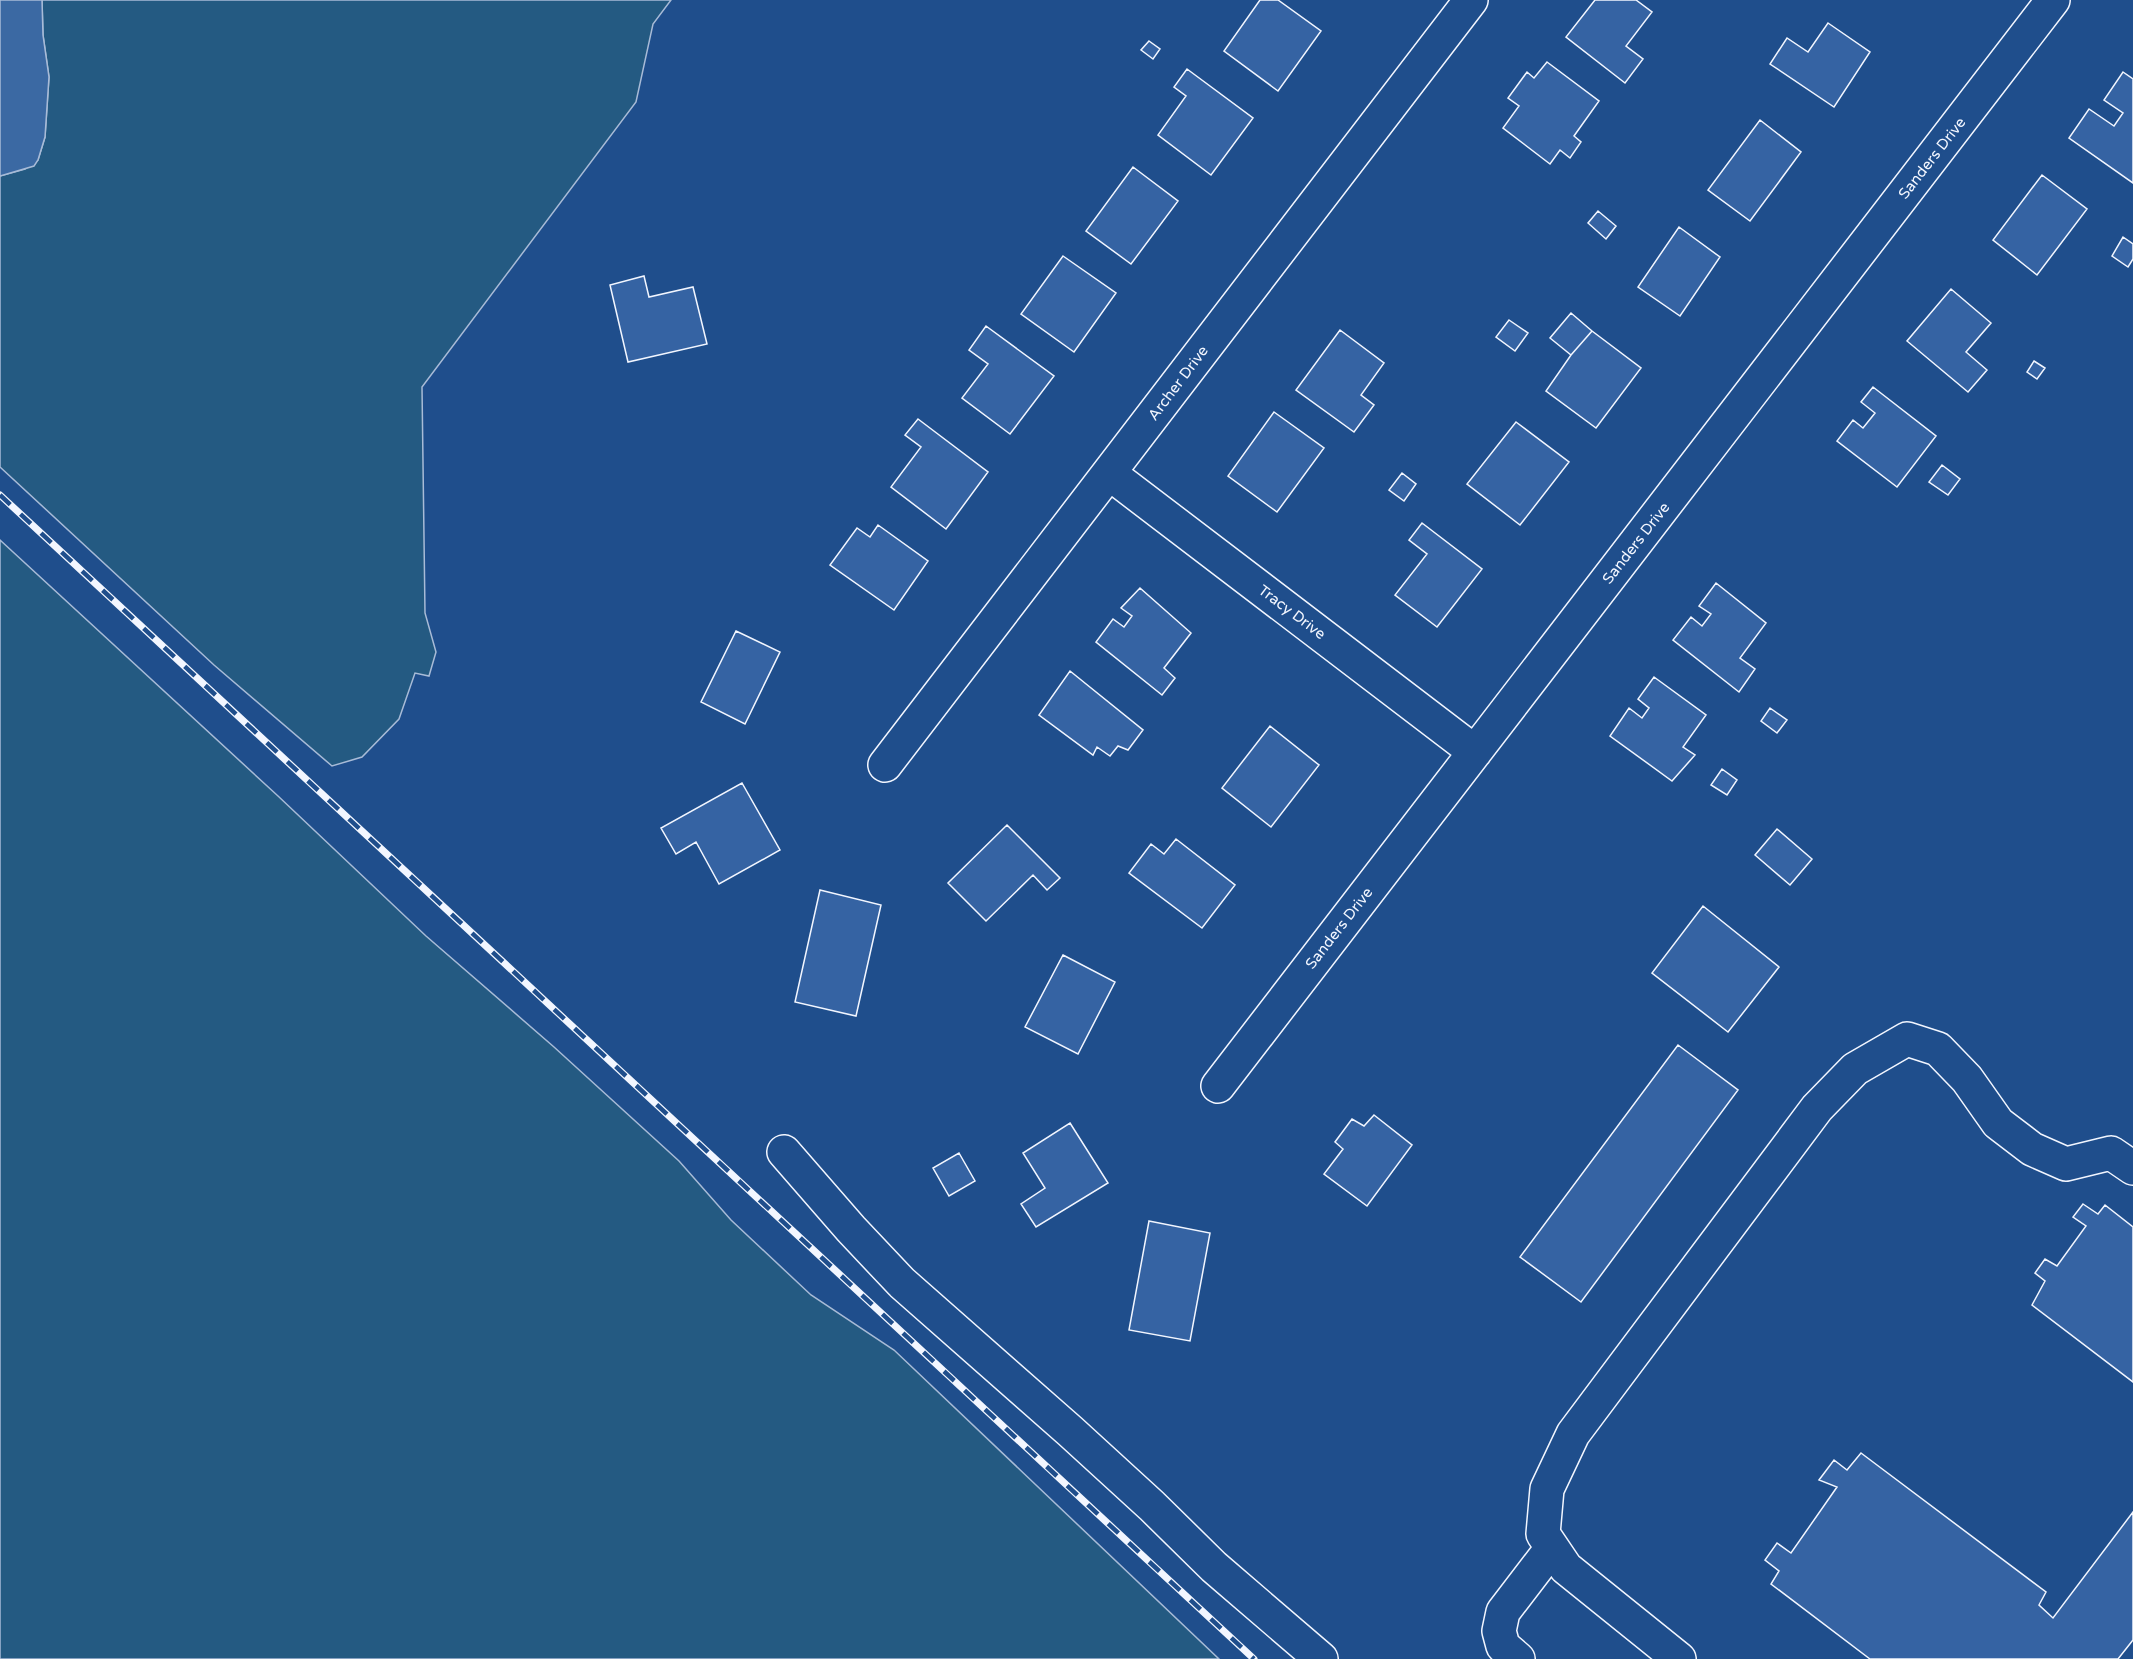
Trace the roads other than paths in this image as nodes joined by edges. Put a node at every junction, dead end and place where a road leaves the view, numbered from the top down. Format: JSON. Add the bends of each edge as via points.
{"nodes":[{"id":1,"x":1471,"y":0,"type":"edge"},
{"id":2,"x":2054,"y":0,"type":"edge"},
{"id":3,"x":1109,"y":473,"type":"junction"},
{"id":4,"x":1475,"y":752,"type":"junction"},
{"id":5,"x":885,"y":765,"type":"dead end"},
{"id":6,"x":1218,"y":1086,"type":"dead end"},
{"id":7,"x":784,"y":1152,"type":"dead end"},
{"id":8,"x":2133,"y":1168,"type":"edge"},
{"id":9,"x":1552,"y":1548,"type":"junction"},
{"id":10,"x":1321,"y":1659,"type":"edge"},
{"id":11,"x":1518,"y":1659,"type":"edge"},
{"id":12,"x":1679,"y":1659,"type":"edge"}],
"edges":[{"from":1,"to":3,"type":"street","name":"Archer Drive"},
{"from":2,"to":4,"type":"street","name":"Sanders Drive"},
{"from":3,"to":4,"type":"street","name":"Tracy Drive"},
{"from":3,"to":5,"type":"street","name":"Archer Drive"},
{"from":4,"to":6,"type":"street","name":"Sanders Drive"},
{"from":7,"to":10,"type":"street","via":[[902,1283]]},
{"from":8,"to":9,"type":"street","via":[[2111,1153],[2066,1164],[2032,1149],[1998,1123],[1967,1078],[1938,1049],[1907,1039],[1855,1069],[1777,1158],[1573,1434],[1546,1489],[1543,1534]]},
{"from":9,"to":11,"type":"street","via":[[1503,1612],[1499,1631],[1503,1646]]},
{"from":9,"to":12,"type":"street","via":[[1566,1568]]}]}
